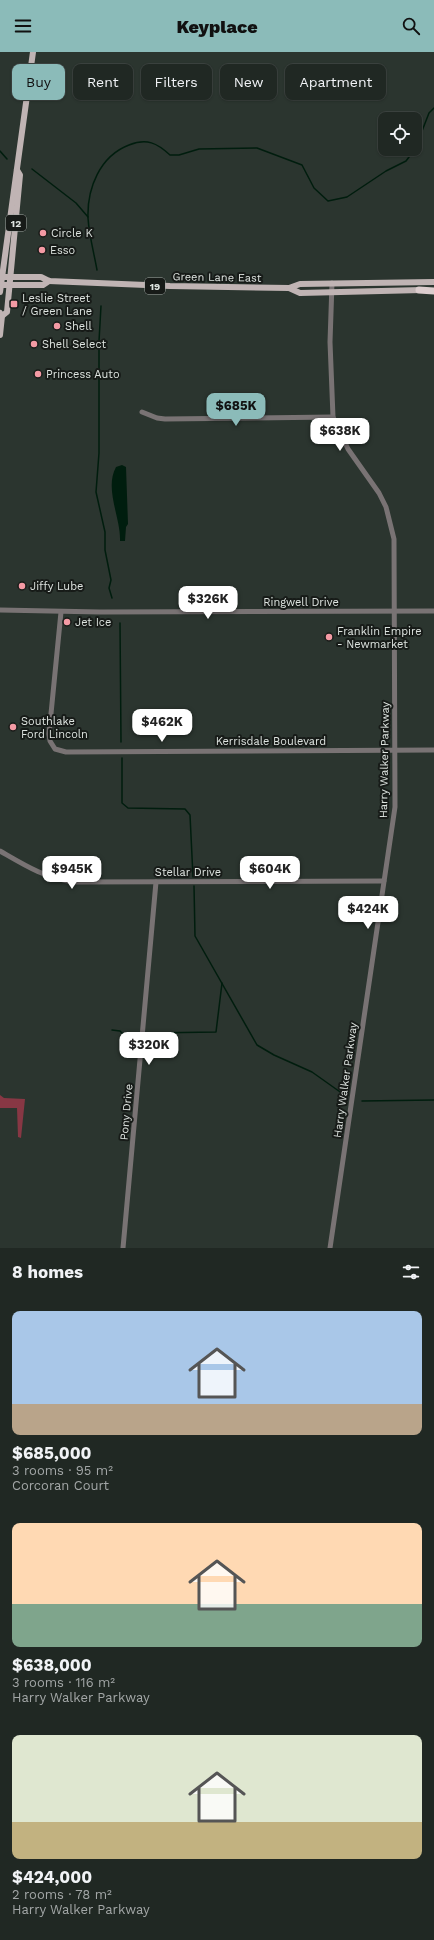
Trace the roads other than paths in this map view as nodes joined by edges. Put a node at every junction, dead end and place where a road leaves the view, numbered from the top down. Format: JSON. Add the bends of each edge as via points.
{"nodes":[{"id":1,"x":32,"y":52,"type":"edge"},
{"id":2,"x":17,"y":170,"type":"junction"},
{"id":3,"x":1,"y":277,"type":"edge"},
{"id":4,"x":11,"y":277,"type":"junction"},
{"id":5,"x":49,"y":281,"type":"junction"},
{"id":6,"x":434,"y":282,"type":"edge"},
{"id":7,"x":332,"y":284,"type":"junction"},
{"id":8,"x":10,"y":285,"type":"junction"},
{"id":9,"x":0,"y":287,"type":"edge"},
{"id":10,"x":289,"y":288,"type":"junction"},
{"id":11,"x":419,"y":290,"type":"joint"},
{"id":12,"x":434,"y":291,"type":"edge"},
{"id":13,"x":333,"y":293,"type":"junction"},
{"id":14,"x":1,"y":314,"type":"edge"},
{"id":15,"x":0,"y":335,"type":"edge"},
{"id":16,"x":142,"y":412,"type":"dead end"},
{"id":17,"x":333,"y":417,"type":"junction"},
{"id":18,"x":0,"y":610,"type":"edge"},
{"id":19,"x":434,"y":611,"type":"edge"},
{"id":20,"x":61,"y":612,"type":"junction"},
{"id":21,"x":395,"y":612,"type":"junction"},
{"id":22,"x":395,"y":750,"type":"junction"},
{"id":23,"x":434,"y":750,"type":"edge"},
{"id":24,"x":0,"y":851,"type":"edge"},
{"id":25,"x":384,"y":881,"type":"junction"},
{"id":26,"x":156,"y":882,"type":"junction"},
{"id":27,"x":123,"y":1248,"type":"edge"},
{"id":28,"x":330,"y":1248,"type":"edge"}],
"edges":[{"from":1,"to":2,"type":"main road","number":"12"},
{"from":2,"to":3,"type":"main road","number":"12"},
{"from":2,"to":4,"type":"main road","number":"12","via":[[20,175]]},
{"from":3,"to":4,"type":"main road","name":"Green Lane East","number":"19"},
{"from":3,"to":9,"type":"main road","number":"12"},
{"from":4,"to":5,"type":"main road","name":"Green Lane East","number":"19","via":[[41,277]]},
{"from":4,"to":8,"type":"main road","number":"12"},
{"from":5,"to":8,"type":"main road","name":"Green Lane East","number":"19","via":[[43,285]]},
{"from":5,"to":10,"type":"main road","name":"Green Lane East","number":"19"},
{"from":6,"to":7,"type":"main road","name":"Green Lane East","number":"19"},
{"from":7,"to":10,"type":"main road","name":"Green Lane East","number":"19","via":[[300,284]]},
{"from":7,"to":13,"type":"street","name":"Harry Walker Parkway"},
{"from":8,"to":9,"type":"main road","name":"Green Lane East","number":"19"},
{"from":8,"to":14,"type":"main road","number":"12","via":[[7,312]]},
{"from":10,"to":13,"type":"main road","name":"Green Lane East","number":"19","via":[[300,293]]},
{"from":11,"to":12,"type":"highway"},
{"from":11,"to":13,"type":"main road","name":"Green Lane East","number":"19"},
{"from":13,"to":17,"type":"street","name":"Harry Walker Parkway","via":[[330,342]]},
{"from":14,"to":15,"type":"main road","number":"12"},
{"from":16,"to":17,"type":"street","via":[[165,419]]},
{"from":17,"to":21,"type":"street","name":"Harry Walker Parkway","via":[[348,449],[386,507],[394,539]]},
{"from":18,"to":20,"type":"street","name":"Ringwell Drive"},
{"from":19,"to":21,"type":"street","name":"Ringwell Drive"},
{"from":20,"to":21,"type":"street","name":"Ringwell Drive"},
{"from":20,"to":22,"type":"street","name":"Kerrisdale Boulevard","via":[[49,734],[55,750]]},
{"from":21,"to":22,"type":"street","name":"Harry Walker Parkway"},
{"from":22,"to":23,"type":"street","name":"Kerrisdale Boulevard"},
{"from":22,"to":25,"type":"street","name":"Harry Walker Parkway","via":[[395,807]]},
{"from":24,"to":26,"type":"street","name":"Stellar Drive","via":[[31,870],[61,880]]},
{"from":25,"to":26,"type":"street","name":"Stellar Drive"},
{"from":25,"to":28,"type":"street","name":"Harry Walker Parkway"},
{"from":26,"to":27,"type":"street","name":"Pony Drive"}]}
